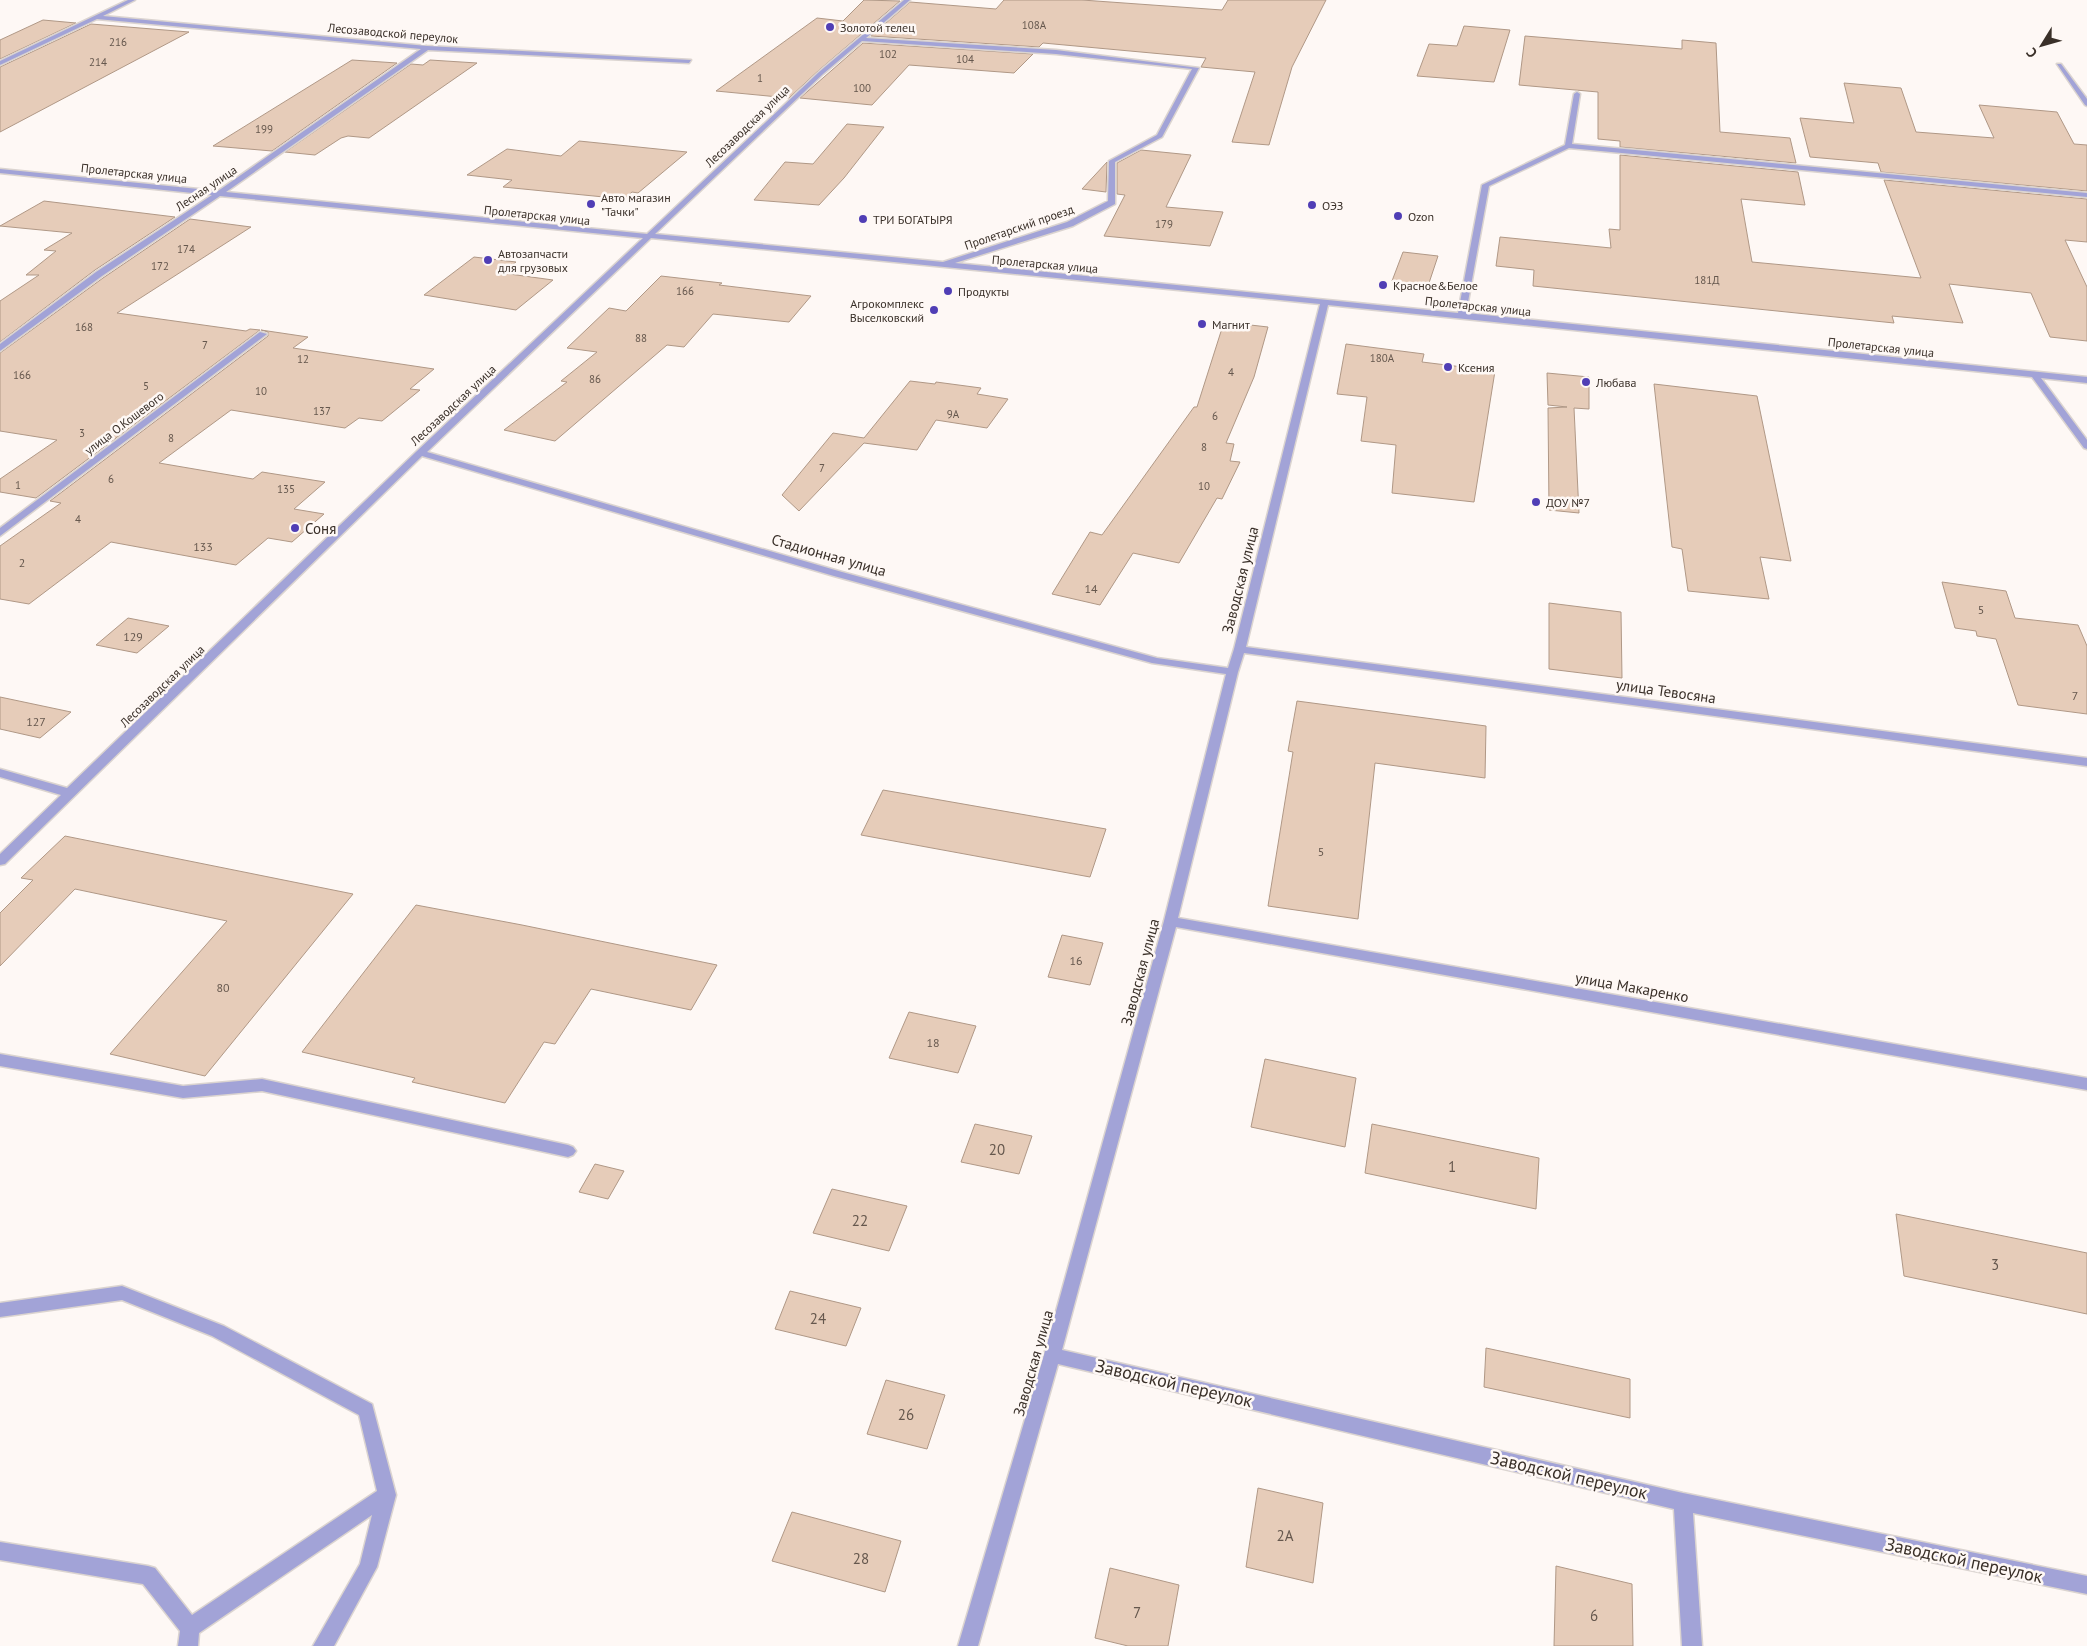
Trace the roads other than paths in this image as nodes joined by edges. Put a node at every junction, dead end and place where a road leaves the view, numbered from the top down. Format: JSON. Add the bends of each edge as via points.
{"nodes":[{"id":1,"x":132,"y":0,"type":"edge"},
{"id":2,"x":907,"y":0,"type":"edge"},
{"id":3,"x":95,"y":17,"type":"junction"},
{"id":4,"x":860,"y":39,"type":"junction"},
{"id":5,"x":427,"y":48,"type":"junction"},
{"id":6,"x":689,"y":61,"type":"dead end"},
{"id":7,"x":0,"y":62,"type":"edge"},
{"id":8,"x":2059,"y":64,"type":"dead end"},
{"id":9,"x":1578,"y":94,"type":"dead end"},
{"id":10,"x":2087,"y":104,"type":"edge"},
{"id":11,"x":1568,"y":146,"type":"junction"},
{"id":12,"x":0,"y":171,"type":"edge"},
{"id":13,"x":218,"y":194,"type":"junction"},
{"id":14,"x":2087,"y":195,"type":"edge"},
{"id":15,"x":648,"y":237,"type":"junction"},
{"id":16,"x":940,"y":265,"type":"junction"},
{"id":17,"x":1325,"y":302,"type":"junction"},
{"id":18,"x":1461,"y":316,"type":"junction"},
{"id":19,"x":263,"y":334,"type":"dead end"},
{"id":20,"x":0,"y":348,"type":"edge"},
{"id":21,"x":2034,"y":374,"type":"junction"},
{"id":22,"x":2087,"y":380,"type":"edge"},
{"id":23,"x":2087,"y":446,"type":"edge"},
{"id":24,"x":420,"y":453,"type":"junction"},
{"id":25,"x":0,"y":533,"type":"edge"},
{"id":26,"x":1240,"y":649,"type":"junction"},
{"id":27,"x":1232,"y":672,"type":"junction"},
{"id":28,"x":2087,"y":762,"type":"edge"},
{"id":29,"x":0,"y":773,"type":"edge"},
{"id":30,"x":69,"y":793,"type":"junction"},
{"id":31,"x":0,"y":861,"type":"edge"},
{"id":32,"x":1171,"y":921,"type":"junction"},
{"id":33,"x":0,"y":1060,"type":"edge"},
{"id":34,"x":2087,"y":1084,"type":"edge"},
{"id":35,"x":568,"y":1151,"type":"dead end"},
{"id":36,"x":0,"y":1310,"type":"edge"},
{"id":37,"x":1052,"y":1355,"type":"junction"},
{"id":38,"x":387,"y":1495,"type":"junction"},
{"id":39,"x":1682,"y":1502,"type":"junction"},
{"id":40,"x":0,"y":1551,"type":"edge"},
{"id":41,"x":2087,"y":1585,"type":"edge"},
{"id":42,"x":189,"y":1637,"type":"edge"},
{"id":43,"x":323,"y":1646,"type":"edge"},
{"id":44,"x":968,"y":1646,"type":"edge"},
{"id":45,"x":1692,"y":1646,"type":"edge"}],
"edges":[{"from":1,"to":3,"type":"street"},
{"from":2,"to":4,"type":"street","name":"Лесозаводская улица"},
{"from":3,"to":5,"type":"street","name":"Лесозаводской переулок"},
{"from":3,"to":7,"type":"street"},
{"from":4,"to":15,"type":"street","name":"Лесозаводская улица"},
{"from":4,"to":16,"type":"street","name":"Пролетарский проезд","via":[[1056,52],[1196,68],[1160,136],[1112,161],[1112,202],[1070,224]]},
{"from":5,"to":6,"type":"street","name":"Лесозаводской переулок"},
{"from":5,"to":13,"type":"street","name":"Лесная улица"},
{"from":8,"to":10,"type":"street"},
{"from":9,"to":11,"type":"street"},
{"from":11,"to":14,"type":"street"},
{"from":11,"to":18,"type":"street","via":[[1486,185]]},
{"from":12,"to":13,"type":"street","name":"Пролетарская улица"},
{"from":13,"to":15,"type":"street","name":"Пролетарская улица"},
{"from":13,"to":20,"type":"street","name":"Лесная улица","via":[[98,274]]},
{"from":15,"to":16,"type":"street","name":"Пролетарская улица"},
{"from":15,"to":24,"type":"street","name":"Лесозаводская улица"},
{"from":16,"to":17,"type":"street","name":"Пролетарская улица"},
{"from":17,"to":18,"type":"street","name":"Пролетарская улица"},
{"from":17,"to":26,"type":"street","name":"Заводская улица"},
{"from":18,"to":21,"type":"street","name":"Пролетарская улица"},
{"from":19,"to":25,"type":"street","name":"улица О.Кошевого"},
{"from":21,"to":22,"type":"street","name":"Пролетарская улица"},
{"from":21,"to":23,"type":"street"},
{"from":24,"to":27,"type":"street","name":"Стадионная улица","via":[[838,574],[1156,661]]},
{"from":24,"to":30,"type":"street","name":"Лесозаводская улица"},
{"from":26,"to":27,"type":"street","name":"Заводская улица"},
{"from":26,"to":28,"type":"street","name":"улица Тевосяна"},
{"from":27,"to":32,"type":"street","name":"Заводская улица"},
{"from":29,"to":30,"type":"street"},
{"from":30,"to":31,"type":"street","name":"Лесозаводская улица"},
{"from":32,"to":34,"type":"street","name":"улица Макаренко"},
{"from":32,"to":37,"type":"street","name":"Заводская улица"},
{"from":33,"to":35,"type":"street","via":[[183,1092],[262,1085]]},
{"from":36,"to":38,"type":"street","via":[[122,1293],[218,1331],[366,1410]]},
{"from":37,"to":39,"type":"street","name":"Заводской переулок"},
{"from":37,"to":44,"type":"street","name":"Заводская улица"},
{"from":38,"to":42,"type":"street"},
{"from":38,"to":43,"type":"street","via":[[368,1567]]},
{"from":39,"to":41,"type":"street","name":"Заводской переулок"},
{"from":39,"to":45,"type":"street"},
{"from":40,"to":42,"type":"street","via":[[148,1575]]}]}
